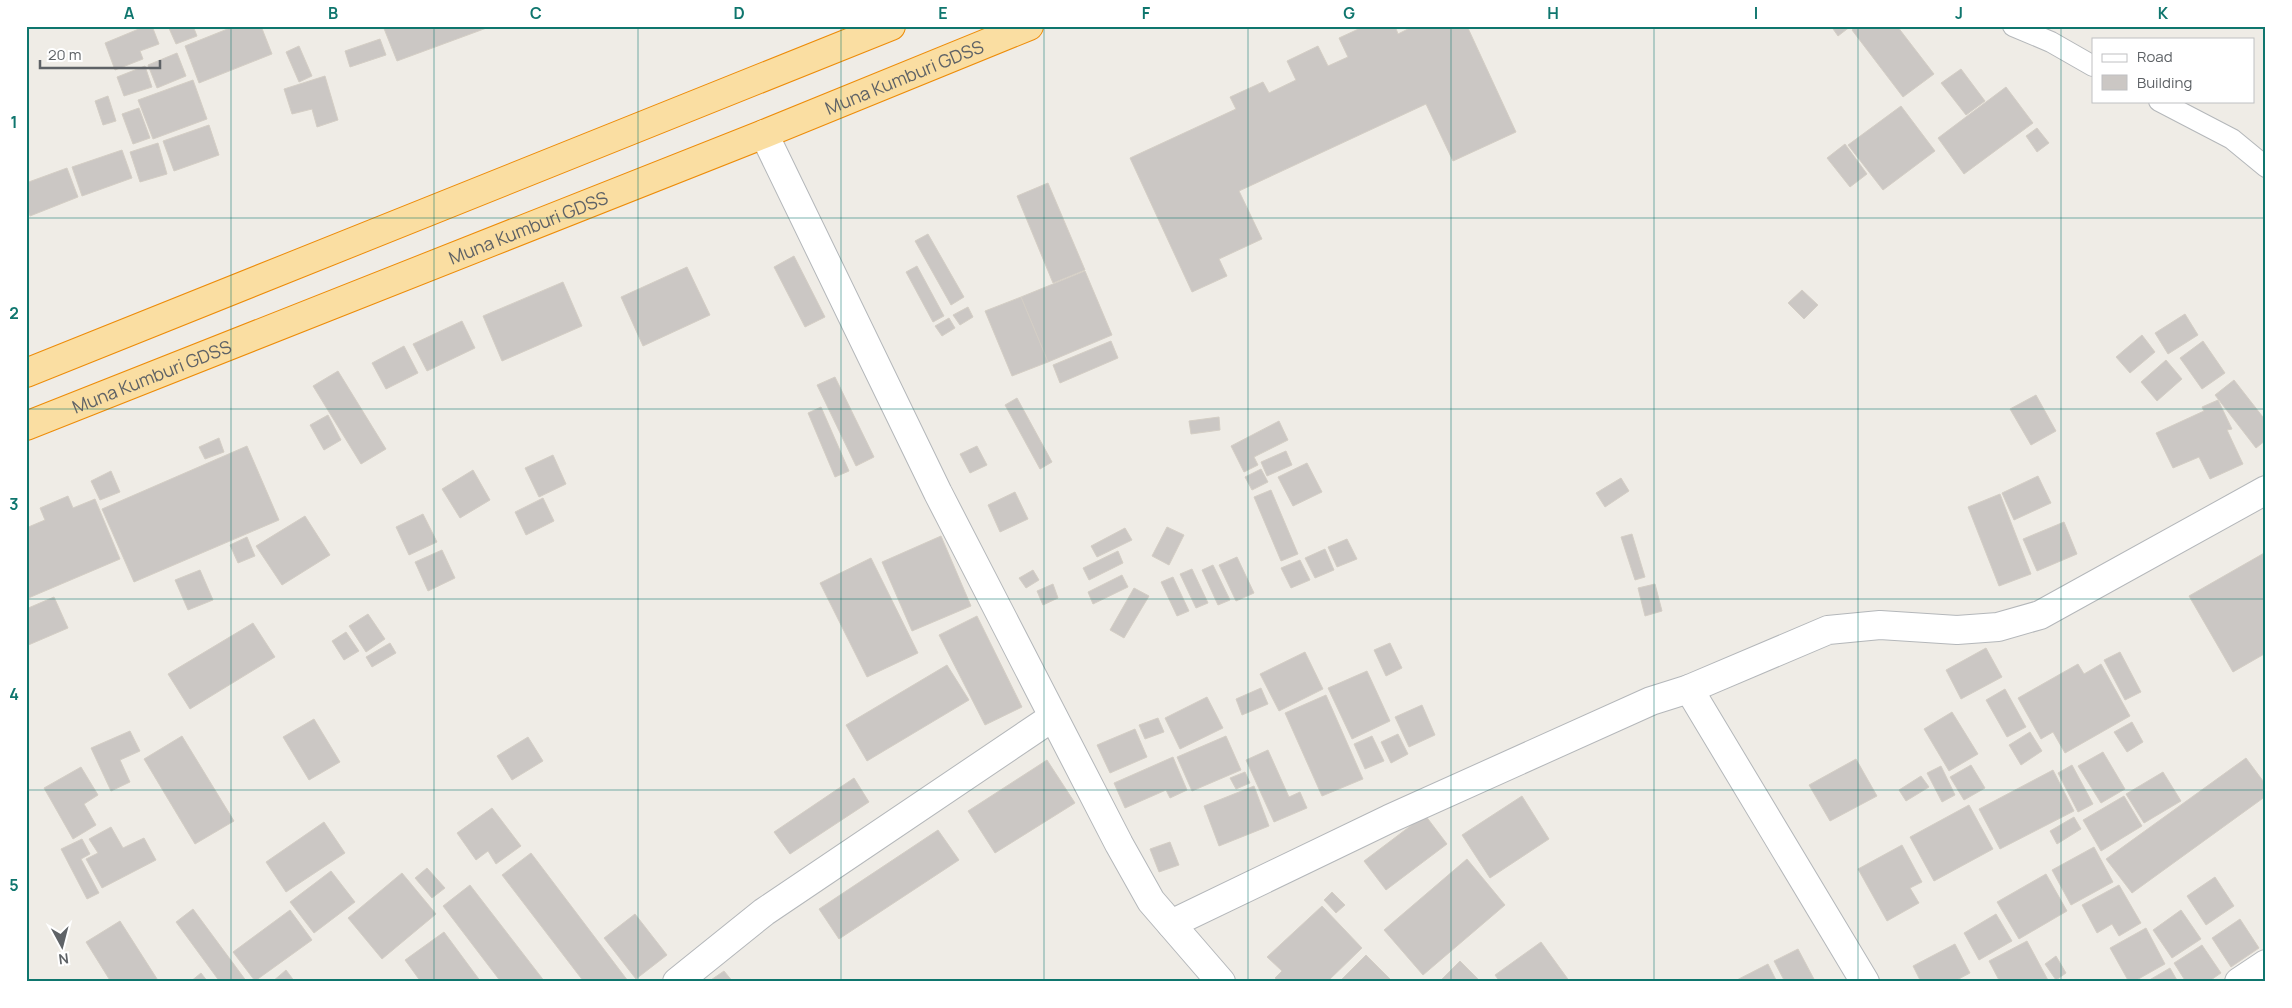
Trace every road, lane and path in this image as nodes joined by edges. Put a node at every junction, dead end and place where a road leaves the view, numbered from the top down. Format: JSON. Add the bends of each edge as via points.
{"nodes":[{"id":1,"x":891,"y":26,"type":"edge"},
{"id":2,"x":1029,"y":26,"type":"edge"},
{"id":3,"x":2013,"y":26,"type":"edge"},
{"id":4,"x":2092,"y":65,"type":"edge"},
{"id":5,"x":2161,"y":102,"type":"edge"},
{"id":6,"x":764,"y":134,"type":"junction"},
{"id":7,"x":2266,"y":167,"type":"edge"},
{"id":8,"x":26,"y":373,"type":"edge"},
{"id":9,"x":26,"y":426,"type":"edge"},
{"id":10,"x":2266,"y":490,"type":"edge"},
{"id":11,"x":1689,"y":689,"type":"junction"},
{"id":12,"x":1053,"y":717,"type":"junction"},
{"id":13,"x":1171,"y":924,"type":"junction"},
{"id":14,"x":2266,"y":964,"type":"edge"},
{"id":15,"x":677,"y":982,"type":"edge"},
{"id":16,"x":1222,"y":982,"type":"edge"},
{"id":17,"x":1865,"y":982,"type":"edge"},
{"id":18,"x":2239,"y":982,"type":"edge"}],
"edges":[{"from":1,"to":8,"type":"highway"},
{"from":2,"to":6,"type":"highway","name":"Muna Kumburi GDSS"},
{"from":3,"to":4,"type":"lane","via":[[2051,42]]},
{"from":5,"to":7,"type":"lane","via":[[2232,139]]},
{"from":6,"to":9,"type":"highway","name":"Muna Kumburi GDSS"},
{"from":6,"to":12,"type":"street","via":[[938,493]]},
{"from":10,"to":11,"type":"street","via":[[2040,615],[1998,627],[1957,630],[1880,625],[1828,630]]},
{"from":11,"to":13,"type":"street","via":[[1651,701],[1407,811]]},
{"from":11,"to":17,"type":"street"},
{"from":12,"to":13,"type":"street","via":[[1124,852],[1152,901]]},
{"from":12,"to":15,"type":"street","via":[[764,912]]},
{"from":13,"to":16,"type":"street"},
{"from":14,"to":18,"type":"street"}]}
